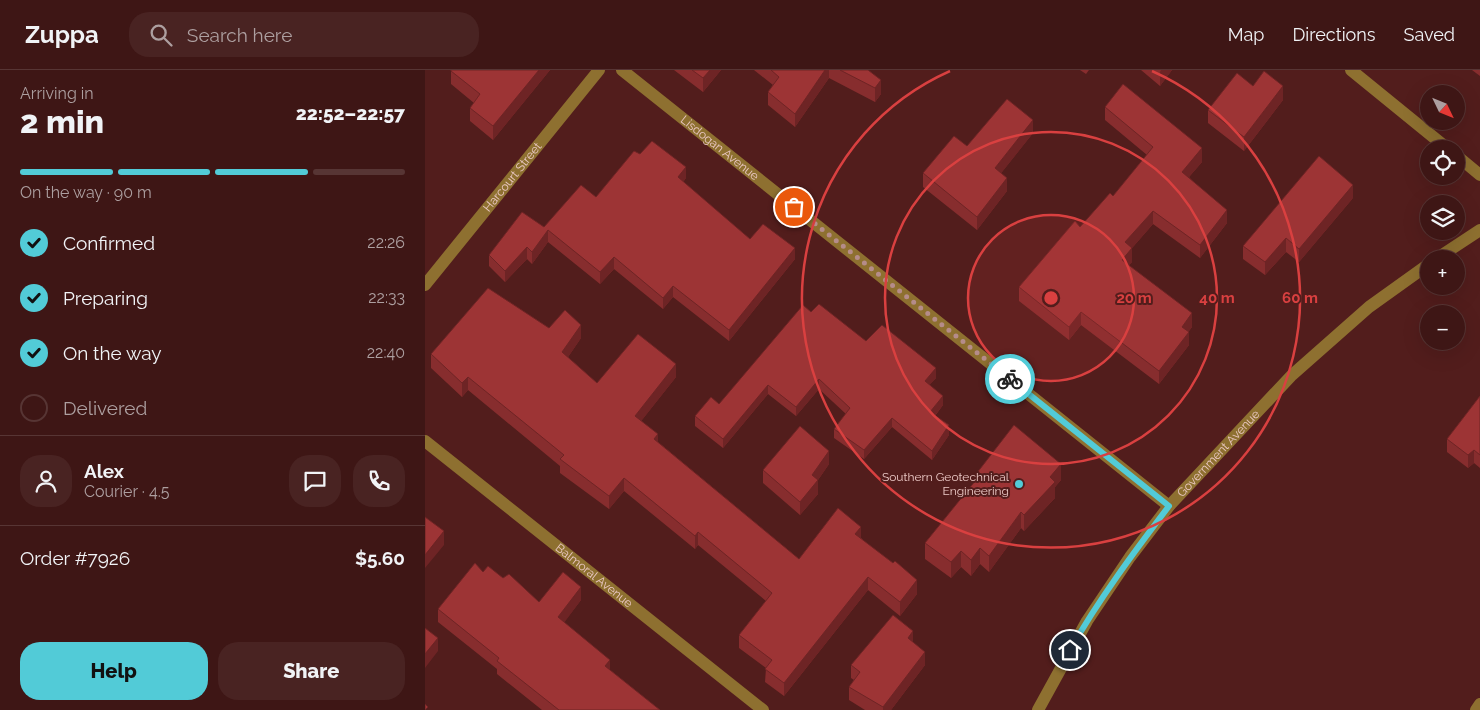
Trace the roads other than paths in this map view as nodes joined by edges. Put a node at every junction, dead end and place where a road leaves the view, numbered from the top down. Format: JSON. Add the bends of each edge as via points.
{"nodes":[{"id":1,"x":599,"y":70,"type":"edge"},
{"id":2,"x":622,"y":70,"type":"edge"},
{"id":3,"x":1351,"y":70,"type":"edge"},
{"id":4,"x":1437,"y":140,"type":"edge"},
{"id":5,"x":1465,"y":162,"type":"edge"},
{"id":6,"x":1480,"y":174,"type":"edge"},
{"id":7,"x":1480,"y":230,"type":"edge"},
{"id":8,"x":1450,"y":250,"type":"edge"},
{"id":9,"x":1420,"y":270,"type":"edge"},
{"id":10,"x":425,"y":285,"type":"edge"},
{"id":11,"x":425,"y":441,"type":"edge"},
{"id":12,"x":1169,"y":506,"type":"junction"},
{"id":13,"x":1480,"y":704,"type":"edge"},
{"id":14,"x":763,"y":710,"type":"edge"},
{"id":15,"x":1038,"y":710,"type":"edge"},
{"id":16,"x":1476,"y":710,"type":"edge"}],
"edges":[{"from":1,"to":10,"type":"street","name":"Harcourt Street"},
{"from":2,"to":12,"type":"street","name":"Lisdogan Avenue"},
{"from":3,"to":4,"type":"street"},
{"from":5,"to":6,"type":"street"},
{"from":7,"to":8,"type":"street"},
{"from":9,"to":12,"type":"street","name":"Government Avenue","via":[[1369,307],[1292,375]]},
{"from":11,"to":14,"type":"street","name":"Balmoral Avenue"},
{"from":12,"to":15,"type":"street","name":"Government Avenue","via":[[1087,621]]},
{"from":13,"to":16,"type":"street"}]}
